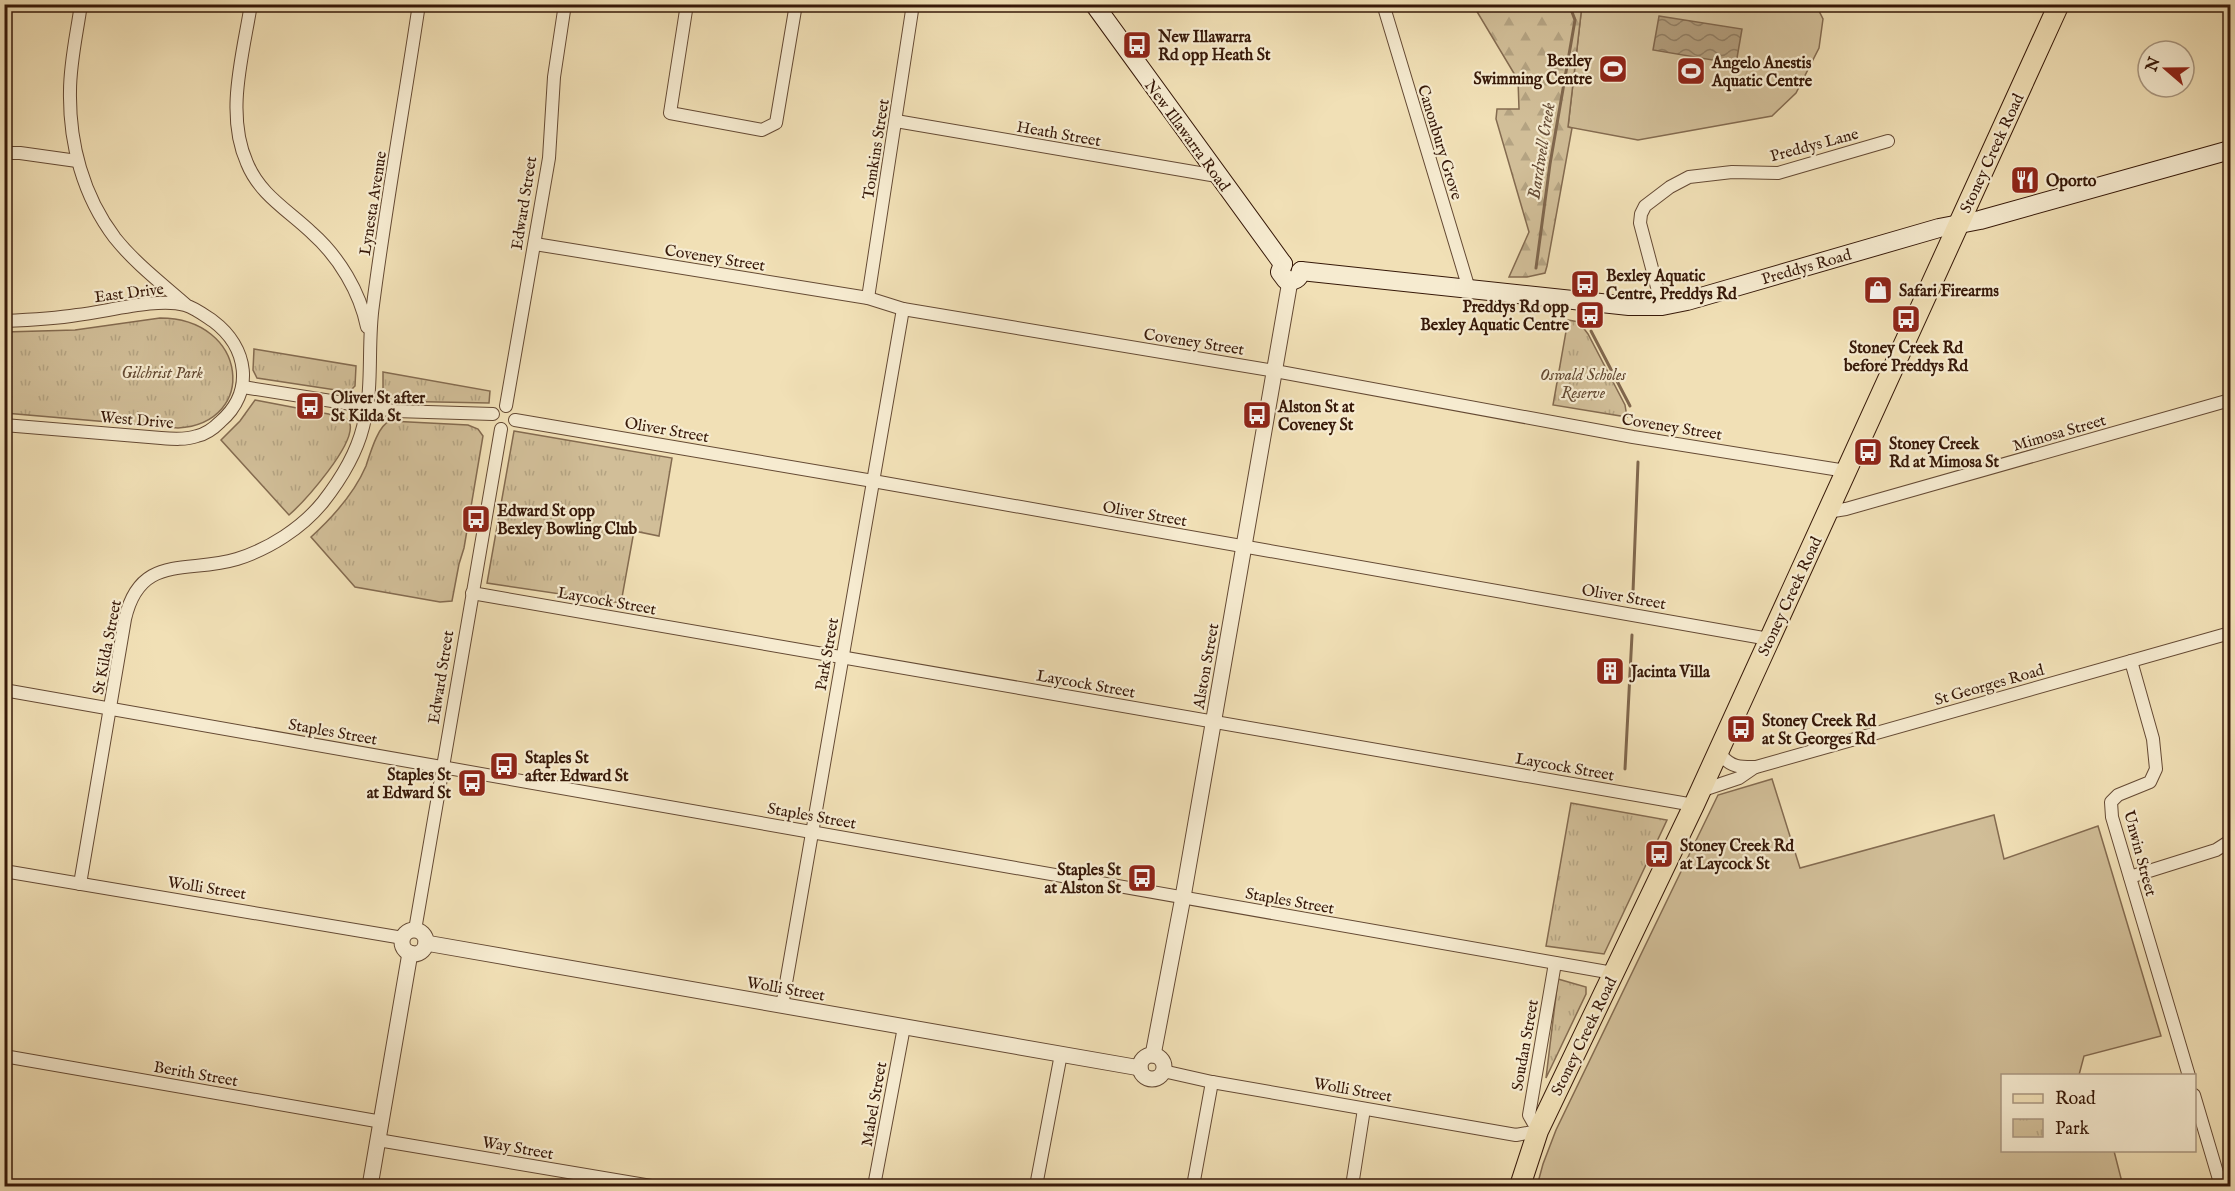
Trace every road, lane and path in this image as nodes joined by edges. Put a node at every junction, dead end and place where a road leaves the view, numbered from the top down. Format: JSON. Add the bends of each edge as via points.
{"nodes":[{"id":1,"x":81,"y":4,"type":"edge"},
{"id":2,"x":251,"y":4,"type":"edge"},
{"id":3,"x":419,"y":4,"type":"edge"},
{"id":4,"x":565,"y":4,"type":"edge"},
{"id":5,"x":687,"y":4,"type":"edge"},
{"id":6,"x":796,"y":4,"type":"edge"},
{"id":7,"x":913,"y":4,"type":"edge"},
{"id":8,"x":1094,"y":4,"type":"edge"},
{"id":9,"x":1383,"y":4,"type":"edge"},
{"id":10,"x":2059,"y":4,"type":"edge"},
{"id":11,"x":896,"y":121,"type":"junction"},
{"id":12,"x":1888,"y":141,"type":"dead end"},
{"id":13,"x":2230,"y":150,"type":"edge"},
{"id":14,"x":4,"y":153,"type":"edge"},
{"id":15,"x":77,"y":161,"type":"junction"},
{"id":16,"x":1217,"y":176,"type":"junction"},
{"id":17,"x":1958,"y":225,"type":"junction"},
{"id":18,"x":536,"y":244,"type":"junction"},
{"id":19,"x":1283,"y":264,"type":"joint"},
{"id":20,"x":1295,"y":276,"type":"junction"},
{"id":21,"x":1469,"y":289,"type":"junction"},
{"id":22,"x":868,"y":298,"type":"junction"},
{"id":23,"x":186,"y":305,"type":"junction"},
{"id":24,"x":1662,"y":306,"type":"junction"},
{"id":25,"x":903,"y":309,"type":"junction"},
{"id":26,"x":4,"y":321,"type":"edge"},
{"id":27,"x":370,"y":343,"type":"junction"},
{"id":28,"x":1275,"y":371,"type":"junction"},
{"id":29,"x":243,"y":387,"type":"junction"},
{"id":30,"x":2230,"y":400,"type":"edge"},
{"id":31,"x":506,"y":406,"type":"junction"},
{"id":32,"x":368,"y":407,"type":"junction"},
{"id":33,"x":493,"y":414,"type":"junction"},
{"id":34,"x":515,"y":420,"type":"junction"},
{"id":35,"x":4,"y":425,"type":"edge"},
{"id":36,"x":501,"y":429,"type":"junction"},
{"id":37,"x":1846,"y":471,"type":"junction"},
{"id":38,"x":873,"y":481,"type":"junction"},
{"id":39,"x":1827,"y":512,"type":"junction"},
{"id":40,"x":1245,"y":547,"type":"junction"},
{"id":41,"x":472,"y":593,"type":"junction"},
{"id":42,"x":2230,"y":633,"type":"edge"},
{"id":43,"x":1770,"y":639,"type":"junction"},
{"id":44,"x":843,"y":658,"type":"junction"},
{"id":45,"x":2131,"y":661,"type":"junction"},
{"id":46,"x":4,"y":690,"type":"edge"},
{"id":47,"x":110,"y":708,"type":"junction"},
{"id":48,"x":1213,"y":721,"type":"junction"},
{"id":49,"x":1722,"y":744,"type":"junction"},
{"id":50,"x":443,"y":767,"type":"junction"},
{"id":51,"x":1756,"y":767,"type":"junction"},
{"id":52,"x":1697,"y":798,"type":"junction"},
{"id":53,"x":812,"y":832,"type":"junction"},
{"id":54,"x":2230,"y":841,"type":"edge"},
{"id":55,"x":4,"y":871,"type":"edge"},
{"id":56,"x":2130,"y":877,"type":"junction"},
{"id":57,"x":80,"y":884,"type":"junction"},
{"id":58,"x":1183,"y":897,"type":"junction"},
{"id":59,"x":409,"y":934,"type":"junction"},
{"id":60,"x":426,"y":944,"type":"junction"},
{"id":61,"x":410,"y":953,"type":"junction"},
{"id":62,"x":1555,"y":963,"type":"junction"},
{"id":63,"x":1613,"y":973,"type":"junction"},
{"id":64,"x":782,"y":1006,"type":"junction"},
{"id":65,"x":904,"y":1027,"type":"junction"},
{"id":66,"x":1061,"y":1054,"type":"junction"},
{"id":67,"x":1153,"y":1055,"type":"junction"},
{"id":68,"x":4,"y":1056,"type":"edge"},
{"id":69,"x":1140,"y":1068,"type":"junction"},
{"id":70,"x":1163,"y":1071,"type":"junction"},
{"id":71,"x":2188,"y":1074,"type":"edge"},
{"id":72,"x":1212,"y":1082,"type":"junction"},
{"id":73,"x":2196,"y":1102,"type":"edge"},
{"id":74,"x":1364,"y":1109,"type":"junction"},
{"id":75,"x":382,"y":1122,"type":"junction"},
{"id":76,"x":1538,"y":1131,"type":"junction"},
{"id":77,"x":378,"y":1140,"type":"junction"},
{"id":78,"x":370,"y":1186,"type":"edge"},
{"id":79,"x":651,"y":1186,"type":"edge"},
{"id":80,"x":874,"y":1186,"type":"edge"},
{"id":81,"x":1036,"y":1186,"type":"edge"},
{"id":82,"x":1193,"y":1186,"type":"edge"},
{"id":83,"x":1352,"y":1186,"type":"edge"},
{"id":84,"x":1520,"y":1186,"type":"edge"},
{"id":85,"x":2221,"y":1186,"type":"edge"}],
"edges":[{"from":1,"to":15,"type":"street","via":[[70,91]]},
{"from":2,"to":27,"type":"street","via":[[237,96],[238,130],[246,162],[264,192],[313,233],[339,264],[359,300]]},
{"from":3,"to":27,"type":"street","name":"Lynesta Avenue"},
{"from":4,"to":18,"type":"street","name":"Edward Street"},
{"from":5,"to":6,"type":"street","via":[[670,113],[762,130],[776,123]]},
{"from":7,"to":11,"type":"street","name":"Tomkins Street"},
{"from":8,"to":16,"type":"main road","name":"New Illawarra Road"},
{"from":9,"to":21,"type":"street","name":"Canonbury Grove"},
{"from":10,"to":17,"type":"main road","name":"Stoney Creek Road"},
{"from":11,"to":16,"type":"street","name":"Heath Street"},
{"from":11,"to":22,"type":"street","name":"Tomkins Street"},
{"from":12,"to":24,"type":"street","name":"Preddys Lane","via":[[1778,173],[1696,176],[1661,194],[1645,206],[1640,223]]},
{"from":13,"to":17,"type":"main road","name":"Preddys Road"},
{"from":14,"to":15,"type":"street"},
{"from":15,"to":23,"type":"street","via":[[92,201],[116,239]]},
{"from":16,"to":19,"type":"main road","name":"New Illawarra Road"},
{"from":17,"to":24,"type":"main road","name":"Preddys Road"},
{"from":17,"to":37,"type":"main road","name":"Stoney Creek Road"},
{"from":18,"to":22,"type":"street","name":"Coveney Street"},
{"from":18,"to":31,"type":"street","name":"Edward Street"},
{"from":19,"to":20,"type":"main road","name":"Preddys Road","via":[[1288,260],[1300,266]]},
{"from":20,"to":21,"type":"main road","name":"Preddys Road","via":[[1317,271]]},
{"from":20,"to":28,"type":"street","name":"Alston Street"},
{"from":21,"to":24,"type":"main road","name":"Preddys Road"},
{"from":22,"to":25,"type":"street","name":"Coveney Street"},
{"from":23,"to":26,"type":"street","name":"East Drive","via":[[164,303]]},
{"from":23,"to":29,"type":"street","name":"East Drive","via":[[217,324],[234,344],[243,366]]},
{"from":25,"to":28,"type":"street","name":"Coveney Street"},
{"from":25,"to":38,"type":"street","name":"Park Street"},
{"from":27,"to":32,"type":"street","name":"Lynesta Avenue"},
{"from":28,"to":37,"type":"street","name":"Coveney Street","via":[[1633,437]]},
{"from":28,"to":40,"type":"street","name":"Alston Street"},
{"from":29,"to":32,"type":"street"},
{"from":29,"to":35,"type":"street","name":"West Drive","via":[[227,416],[208,432],[187,438]]},
{"from":30,"to":39,"type":"street","name":"Mimosa Street"},
{"from":31,"to":33,"type":"street"},
{"from":31,"to":34,"type":"street","via":[[513,411]]},
{"from":32,"to":33,"type":"street"},
{"from":32,"to":47,"type":"street","name":"St Kilda Street","via":[[357,446],[335,487],[319,507],[282,538],[222,563],[167,569],[140,585],[130,600]]},
{"from":33,"to":36,"type":"street","via":[[493,422]]},
{"from":34,"to":36,"type":"street","via":[[509,429]]},
{"from":34,"to":38,"type":"street","name":"Oliver Street"},
{"from":36,"to":41,"type":"street","name":"Edward Street"},
{"from":37,"to":39,"type":"main road","name":"Stoney Creek Road"},
{"from":38,"to":40,"type":"street","name":"Oliver Street"},
{"from":38,"to":44,"type":"street","name":"Park Street"},
{"from":39,"to":43,"type":"main road","name":"Stoney Creek Road"},
{"from":40,"to":43,"type":"street","name":"Oliver Street"},
{"from":40,"to":48,"type":"street","name":"Alston Street"},
{"from":41,"to":44,"type":"street","name":"Laycock Street"},
{"from":41,"to":50,"type":"street","name":"Edward Street"},
{"from":42,"to":45,"type":"street","name":"St Georges Road"},
{"from":43,"to":49,"type":"main road","name":"Stoney Creek Road"},
{"from":44,"to":48,"type":"street","name":"Laycock Street"},
{"from":44,"to":53,"type":"street","name":"Park Street"},
{"from":45,"to":51,"type":"street","name":"St Georges Road"},
{"from":45,"to":56,"type":"street","name":"Unwin Street","via":[[2153,739],[2156,769],[2150,782],[2118,795],[2111,802]]},
{"from":46,"to":47,"type":"street","name":"Staples Street"},
{"from":47,"to":50,"type":"street","name":"Staples Street"},
{"from":47,"to":57,"type":"street","name":"St Kilda Street"},
{"from":48,"to":52,"type":"street","name":"Laycock Street"},
{"from":48,"to":58,"type":"street","name":"Alston Street"},
{"from":49,"to":51,"type":"street","name":"St Georges Road","via":[[1722,756],[1729,764]]},
{"from":49,"to":52,"type":"main road","name":"Stoney Creek Road"},
{"from":50,"to":53,"type":"street","name":"Staples Street"},
{"from":50,"to":59,"type":"street","name":"Edward Street"},
{"from":51,"to":52,"type":"street","name":"St Georges Road"},
{"from":52,"to":63,"type":"main road","name":"Stoney Creek Road"},
{"from":53,"to":58,"type":"street","name":"Staples Street"},
{"from":53,"to":64,"type":"street","name":"Park Street"},
{"from":54,"to":56,"type":"street","via":[[2216,850]]},
{"from":55,"to":57,"type":"street","name":"Wolli Street"},
{"from":56,"to":71,"type":"street","name":"Unwin Street"},
{"from":57,"to":59,"type":"street","name":"Wolli Street"},
{"from":58,"to":62,"type":"street","name":"Staples Street"},
{"from":58,"to":67,"type":"street","name":"Alston Street"},
{"from":59,"to":60,"type":"street","via":[[422,933]]},
{"from":59,"to":61,"type":"street","via":[[402,945]]},
{"from":60,"to":61,"type":"street","via":[[420,952]]},
{"from":60,"to":64,"type":"street","name":"Wolli Street"},
{"from":61,"to":75,"type":"street"},
{"from":62,"to":63,"type":"street","name":"Staples Street"},
{"from":62,"to":76,"type":"street","name":"Soudan Street","via":[[1528,1115]]},
{"from":63,"to":76,"type":"main road","name":"Stoney Creek Road"},
{"from":64,"to":65,"type":"street","name":"Wolli Street"},
{"from":65,"to":66,"type":"street","name":"Wolli Street"},
{"from":65,"to":80,"type":"street","name":"Mabel Street"},
{"from":66,"to":69,"type":"street","name":"Wolli Street"},
{"from":66,"to":81,"type":"street"},
{"from":67,"to":69,"type":"street","via":[[1142,1060]]},
{"from":67,"to":70,"type":"street","via":[[1162,1061]]},
{"from":68,"to":75,"type":"street","name":"Berith Street"},
{"from":69,"to":70,"type":"street","via":[[1150,1079]]},
{"from":70,"to":72,"type":"street","name":"Wolli Street"},
{"from":72,"to":74,"type":"street","name":"Wolli Street"},
{"from":72,"to":82,"type":"street"},
{"from":73,"to":85,"type":"street"},
{"from":74,"to":76,"type":"street","name":"Wolli Street","via":[[1516,1135]]},
{"from":74,"to":83,"type":"street"},
{"from":75,"to":77,"type":"street"},
{"from":76,"to":84,"type":"main road","name":"Stoney Creek Road"},
{"from":77,"to":78,"type":"street"},
{"from":77,"to":79,"type":"street","name":"Way Street"}]}
